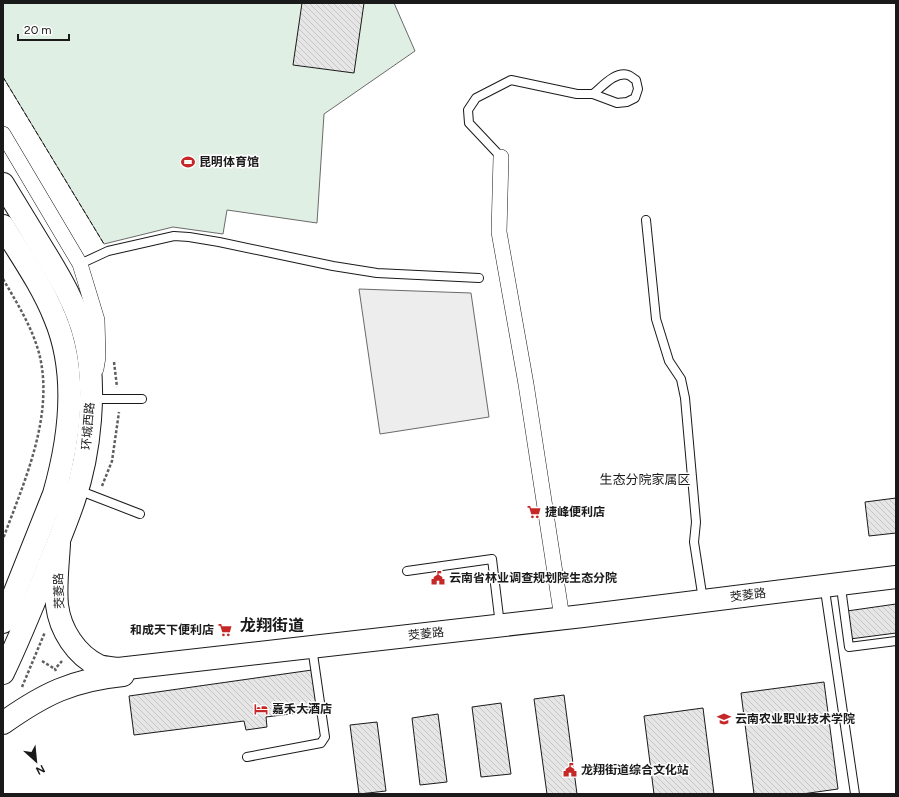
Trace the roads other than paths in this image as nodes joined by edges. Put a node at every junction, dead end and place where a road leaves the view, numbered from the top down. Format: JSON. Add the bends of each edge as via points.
{"nodes":[{"id":1,"x":593,"y":94,"type":"junction"},
{"id":2,"x":3,"y":134,"type":"edge"},
{"id":3,"x":501,"y":157,"type":"joint"},
{"id":4,"x":3,"y":184,"type":"edge"},
{"id":5,"x":646,"y":220,"type":"dead end"},
{"id":6,"x":3,"y":226,"type":"edge"},
{"id":7,"x":80,"y":264,"type":"junction"},
{"id":8,"x":478,"y":278,"type":"dead end"},
{"id":9,"x":91,"y":394,"type":"junction"},
{"id":10,"x":142,"y":399,"type":"dead end"},
{"id":11,"x":77,"y":490,"type":"junction"},
{"id":12,"x":140,"y":514,"type":"dead end"},
{"id":13,"x":59,"y":538,"type":"junction"},
{"id":14,"x":407,"y":571,"type":"dead end"},
{"id":15,"x":896,"y":577,"type":"edge"},
{"id":16,"x":896,"y":589,"type":"edge"},
{"id":17,"x":8,"y":595,"type":"edge"},
{"id":18,"x":834,"y":596,"type":"junction"},
{"id":19,"x":703,"y":601,"type":"junction"},
{"id":20,"x":562,"y":618,"type":"junction"},
{"id":21,"x":3,"y":622,"type":"edge"},
{"id":22,"x":501,"y":625,"type":"junction"},
{"id":23,"x":896,"y":641,"type":"edge"},
{"id":24,"x":312,"y":654,"type":"junction"},
{"id":25,"x":3,"y":674,"type":"edge"},
{"id":26,"x":6,"y":725,"type":"edge"},
{"id":27,"x":247,"y":757,"type":"dead end"},
{"id":28,"x":855,"y":794,"type":"edge"}],
"edges":[{"from":1,"to":1,"type":"lane","via":[[617,103],[635,98],[638,89],[636,80],[629,75],[620,75]]},
{"from":1,"to":3,"type":"lane","via":[[577,94],[511,80],[476,98],[468,110],[469,123]]},
{"from":2,"to":7,"type":"street"},
{"from":3,"to":20,"type":"street","via":[[499,232],[526,384]]},
{"from":4,"to":9,"type":"street","name":"环城西路","via":[[59,276],[76,310],[88,354]]},
{"from":5,"to":19,"type":"lane","via":[[656,319],[669,361],[681,379],[686,398],[696,522],[694,542]]},
{"from":6,"to":17,"type":"street","name":"环城西路","via":[[56,318],[67,358],[69,390],[64,448],[54,494]]},
{"from":7,"to":8,"type":"lane","via":[[108,251],[174,236],[219,242],[377,273]]},
{"from":7,"to":9,"type":"street","via":[[97,320],[98,356]]},
{"from":9,"to":10,"type":"lane"},
{"from":9,"to":11,"type":"street","name":"环城西路","via":[[86,451]]},
{"from":11,"to":12,"type":"lane"},
{"from":11,"to":13,"type":"street","name":"环城西路"},
{"from":13,"to":22,"type":"street","name":"茭菱路","via":[[57,604],[63,627],[78,651],[101,667],[118,668]]},
{"from":13,"to":25,"type":"street","name":"环城西路"},
{"from":14,"to":22,"type":"lane","via":[[492,559]]},
{"from":15,"to":19,"type":"street","name":"茭菱路"},
{"from":16,"to":18,"type":"street","name":"茭菱路"},
{"from":17,"to":21,"type":"street","name":"环城西路"},
{"from":18,"to":23,"type":"lane","via":[[849,647]]},
{"from":18,"to":24,"type":"street","name":"茭菱路"},
{"from":18,"to":28,"type":"lane"},
{"from":19,"to":20,"type":"street","name":"茭菱路"},
{"from":20,"to":22,"type":"street","name":"茭菱路"},
{"from":24,"to":26,"type":"street","name":"茭菱路","via":[[86,680],[23,708]]},
{"from":24,"to":27,"type":"lane","via":[[325,738],[321,743]]}]}
